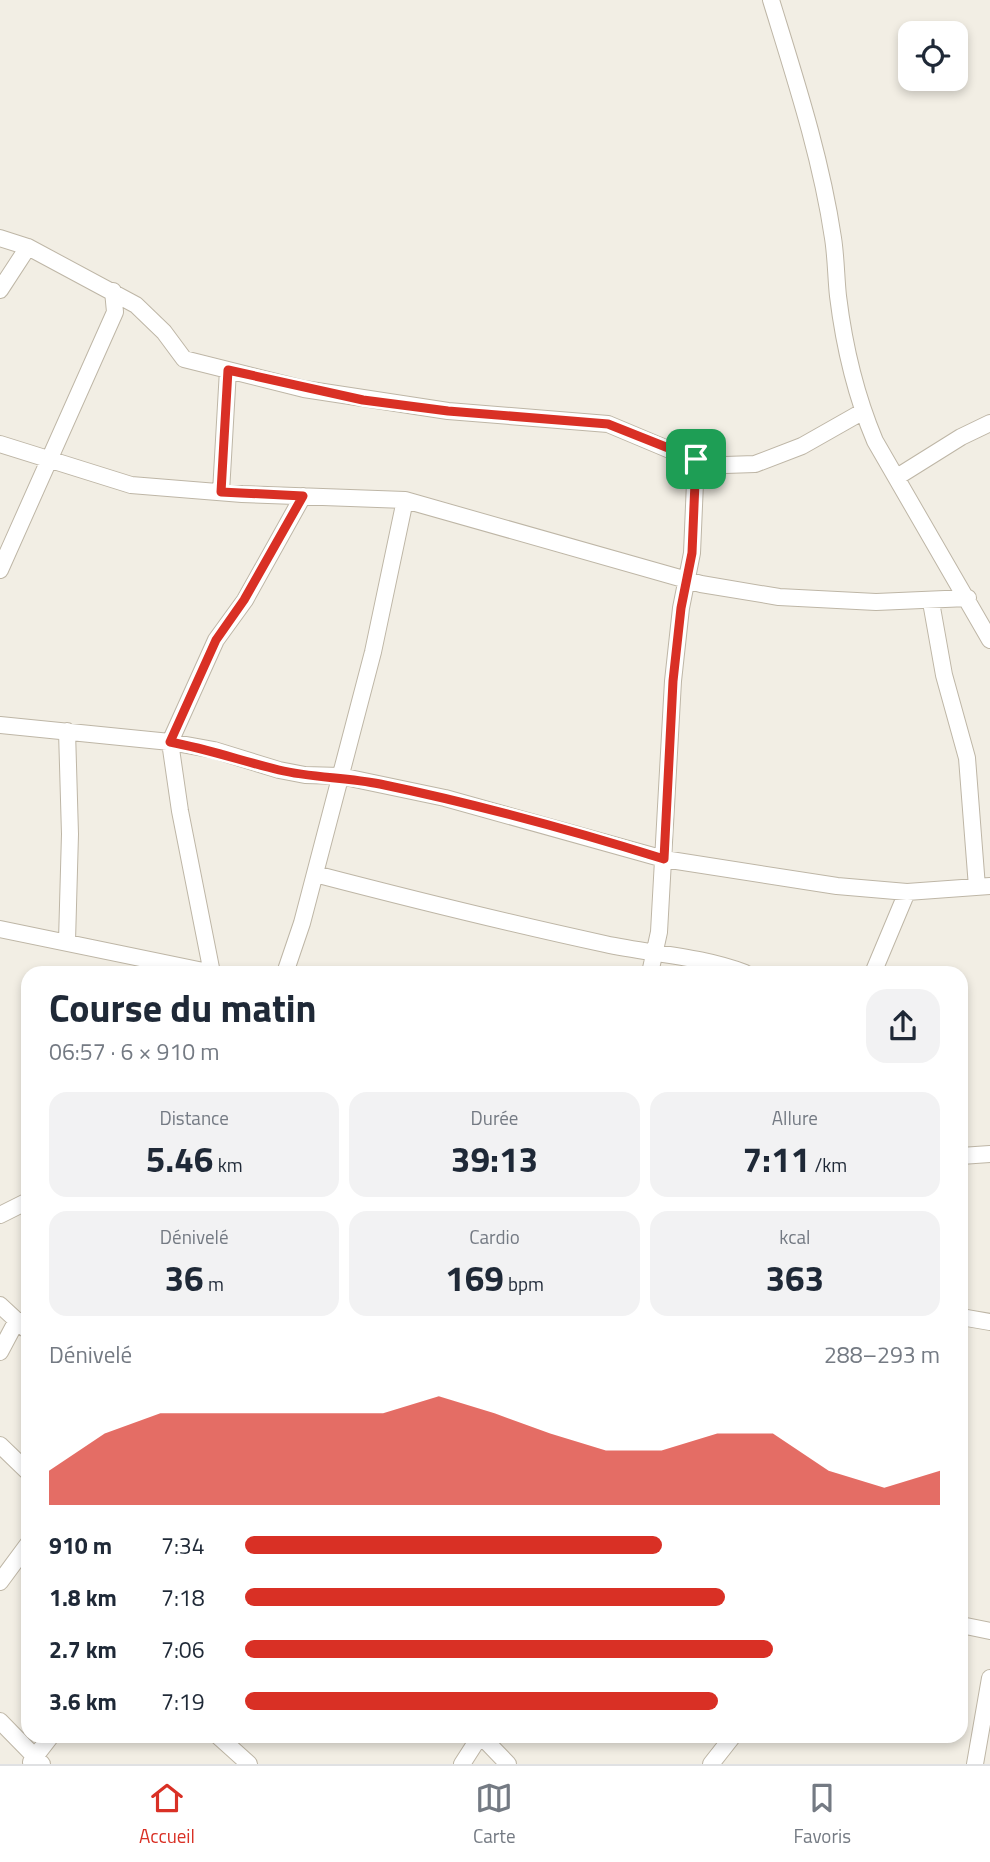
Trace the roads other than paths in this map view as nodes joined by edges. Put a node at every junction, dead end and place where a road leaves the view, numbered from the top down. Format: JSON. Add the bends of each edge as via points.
{"nodes":[{"id":1,"x":771,"y":0,"type":"edge"},
{"id":2,"x":0,"y":237,"type":"edge"},
{"id":3,"x":28,"y":247,"type":"junction"},
{"id":4,"x":0,"y":290,"type":"edge"},
{"id":5,"x":113,"y":291,"type":"junction"},
{"id":6,"x":228,"y":370,"type":"junction"},
{"id":7,"x":863,"y":412,"type":"junction"},
{"id":8,"x":990,"y":423,"type":"edge"},
{"id":9,"x":0,"y":444,"type":"edge"},
{"id":10,"x":696,"y":459,"type":"junction"},
{"id":11,"x":50,"y":462,"type":"junction"},
{"id":12,"x":897,"y":477,"type":"junction"},
{"id":13,"x":221,"y":492,"type":"junction"},
{"id":14,"x":303,"y":496,"type":"junction"},
{"id":15,"x":405,"y":499,"type":"junction"},
{"id":16,"x":0,"y":570,"type":"edge"},
{"id":17,"x":687,"y":580,"type":"junction"},
{"id":18,"x":968,"y":598,"type":"junction"},
{"id":19,"x":931,"y":601,"type":"junction"},
{"id":20,"x":990,"y":640,"type":"edge"},
{"id":21,"x":0,"y":725,"type":"edge"},
{"id":22,"x":66,"y":731,"type":"junction"},
{"id":23,"x":170,"y":742,"type":"junction"},
{"id":24,"x":340,"y":776,"type":"junction"},
{"id":25,"x":664,"y":859,"type":"junction"},
{"id":26,"x":315,"y":874,"type":"junction"},
{"id":27,"x":983,"y":887,"type":"edge"},
{"id":28,"x":907,"y":892,"type":"junction"},
{"id":29,"x":0,"y":929,"type":"edge"},
{"id":30,"x":67,"y":941,"type":"junction"},
{"id":31,"x":654,"y":954,"type":"junction"},
{"id":32,"x":176,"y":966,"type":"edge"},
{"id":33,"x":212,"y":966,"type":"edge"},
{"id":34,"x":287,"y":966,"type":"edge"},
{"id":35,"x":651,"y":966,"type":"edge"},
{"id":36,"x":722,"y":966,"type":"edge"},
{"id":37,"x":876,"y":966,"type":"edge"},
{"id":38,"x":990,"y":1154,"type":"edge"},
{"id":39,"x":968,"y":1156,"type":"edge"},
{"id":40,"x":21,"y":1204,"type":"edge"},
{"id":41,"x":0,"y":1215,"type":"edge"},
{"id":42,"x":0,"y":1305,"type":"edge"},
{"id":43,"x":968,"y":1318,"type":"edge"},
{"id":44,"x":990,"y":1322,"type":"edge"},
{"id":45,"x":21,"y":1325,"type":"edge"},
{"id":46,"x":21,"y":1327,"type":"edge"},
{"id":47,"x":0,"y":1352,"type":"edge"},
{"id":48,"x":0,"y":1445,"type":"edge"},
{"id":49,"x":21,"y":1465,"type":"edge"},
{"id":50,"x":21,"y":1554,"type":"edge"},
{"id":51,"x":0,"y":1582,"type":"edge"},
{"id":52,"x":968,"y":1626,"type":"edge"},
{"id":53,"x":990,"y":1631,"type":"edge"},
{"id":54,"x":990,"y":1678,"type":"edge"},
{"id":55,"x":0,"y":1721,"type":"edge"},
{"id":56,"x":47,"y":1743,"type":"edge"},
{"id":57,"x":226,"y":1743,"type":"edge"},
{"id":58,"x":476,"y":1743,"type":"edge"},
{"id":59,"x":488,"y":1743,"type":"edge"},
{"id":60,"x":728,"y":1743,"type":"edge"},
{"id":61,"x":36,"y":1761,"type":"edge"},
{"id":62,"x":249,"y":1764,"type":"edge"},
{"id":63,"x":461,"y":1764,"type":"edge"},
{"id":64,"x":508,"y":1764,"type":"edge"},
{"id":65,"x":712,"y":1764,"type":"edge"},
{"id":66,"x":975,"y":1764,"type":"edge"}],
"edges":[{"from":1,"to":7,"type":"street","via":[[821,178],[842,319]]},
{"from":2,"to":3,"type":"street"},
{"from":3,"to":4,"type":"street"},
{"from":3,"to":5,"type":"street"},
{"from":5,"to":6,"type":"street","via":[[136,305],[184,359]]},
{"from":5,"to":11,"type":"street","via":[[115,312]]},
{"from":6,"to":10,"type":"street","via":[[363,400],[608,424]]},
{"from":6,"to":13,"type":"street"},
{"from":7,"to":10,"type":"street","via":[[802,446],[755,464],[725,465]]},
{"from":7,"to":12,"type":"street"},
{"from":8,"to":12,"type":"street"},
{"from":9,"to":11,"type":"street"},
{"from":10,"to":17,"type":"street"},
{"from":11,"to":13,"type":"street","via":[[131,485]]},
{"from":11,"to":16,"type":"street"},
{"from":12,"to":18,"type":"street"},
{"from":13,"to":14,"type":"street"},
{"from":14,"to":15,"type":"street"},
{"from":14,"to":23,"type":"street","via":[[216,640]]},
{"from":15,"to":17,"type":"street"},
{"from":15,"to":24,"type":"street","via":[[373,652]]},
{"from":17,"to":19,"type":"street","via":[[779,597]]},
{"from":17,"to":25,"type":"street","via":[[673,681]]},
{"from":18,"to":19,"type":"street"},
{"from":18,"to":20,"type":"street"},
{"from":19,"to":27,"type":"street","via":[[943,675],[967,758]]},
{"from":21,"to":22,"type":"street"},
{"from":22,"to":23,"type":"street"},
{"from":22,"to":30,"type":"street","via":[[70,834]]},
{"from":23,"to":24,"type":"street","via":[[292,773]]},
{"from":23,"to":33,"type":"street"},
{"from":24,"to":25,"type":"street","via":[[445,798]]},
{"from":24,"to":26,"type":"street"},
{"from":25,"to":28,"type":"street"},
{"from":25,"to":31,"type":"street"},
{"from":26,"to":31,"type":"street"},
{"from":26,"to":34,"type":"street"},
{"from":27,"to":28,"type":"street"},
{"from":28,"to":37,"type":"street"},
{"from":29,"to":30,"type":"street"},
{"from":30,"to":32,"type":"street"},
{"from":31,"to":35,"type":"street"},
{"from":31,"to":36,"type":"street"},
{"from":38,"to":39,"type":"street"},
{"from":40,"to":41,"type":"street"},
{"from":42,"to":45,"type":"street"},
{"from":43,"to":44,"type":"street"},
{"from":46,"to":47,"type":"street"},
{"from":48,"to":49,"type":"street"},
{"from":50,"to":51,"type":"street"},
{"from":52,"to":53,"type":"street"},
{"from":54,"to":66,"type":"street"},
{"from":55,"to":61,"type":"street"},
{"from":56,"to":61,"type":"street"},
{"from":57,"to":62,"type":"street"},
{"from":58,"to":63,"type":"street"},
{"from":59,"to":64,"type":"street"},
{"from":60,"to":65,"type":"street"}]}
